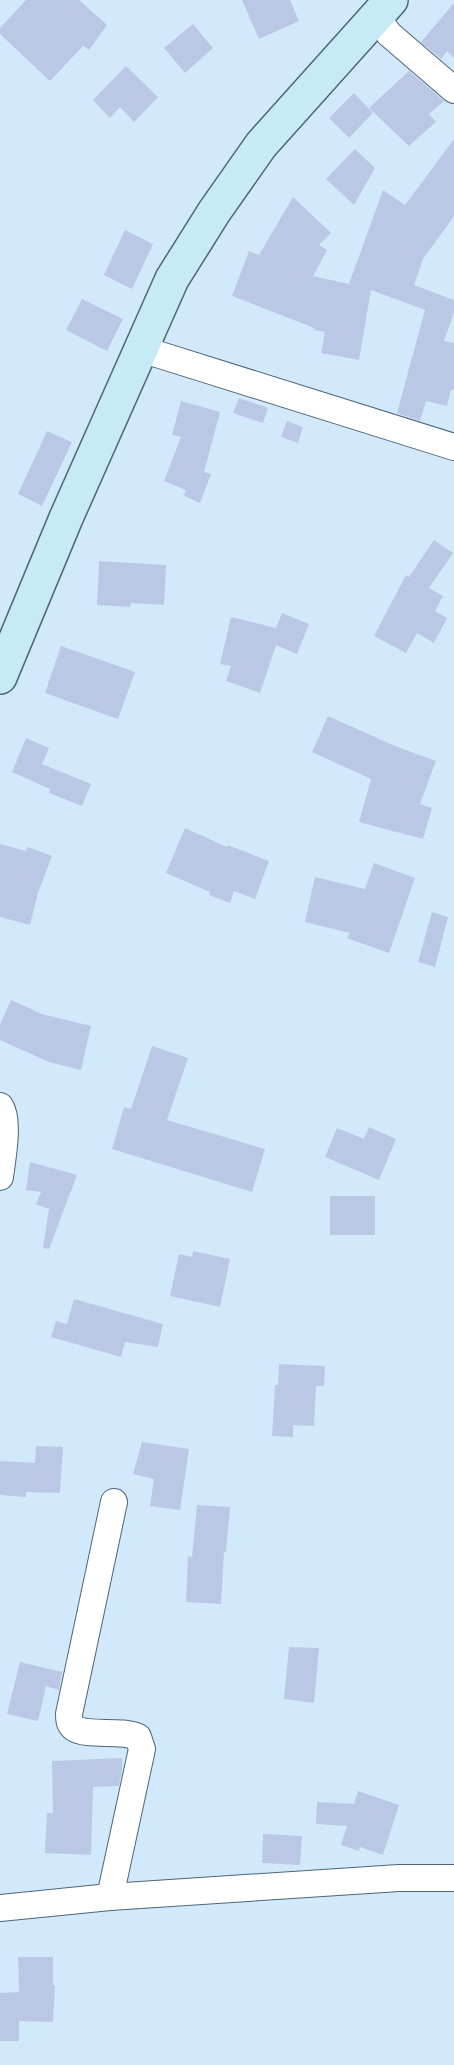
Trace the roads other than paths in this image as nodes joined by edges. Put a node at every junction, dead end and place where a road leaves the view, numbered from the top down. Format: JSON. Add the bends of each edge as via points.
{"nodes":[{"id":1,"x":384,"y":9,"type":"edge"},
{"id":2,"x":454,"y":90,"type":"edge"},
{"id":3,"x":141,"y":349,"type":"junction"},
{"id":4,"x":454,"y":447,"type":"edge"},
{"id":5,"x":0,"y":676,"type":"edge"},
{"id":6,"x":0,"y":1106,"type":"edge"},
{"id":7,"x":0,"y":1177,"type":"edge"},
{"id":8,"x":114,"y":1502,"type":"dead end"},
{"id":9,"x":454,"y":1878,"type":"edge"},
{"id":10,"x":110,"y":1897,"type":"junction"},
{"id":11,"x":0,"y":1908,"type":"edge"}],
"edges":[{"from":1,"to":2,"type":"street","via":[[389,34]]},
{"from":1,"to":3,"type":"street","via":[[238,177],[172,279]]},
{"from":3,"to":4,"type":"street"},
{"from":3,"to":5,"type":"street"},
{"from":6,"to":7,"type":"street","via":[[4,1127]]},
{"from":8,"to":10,"type":"street","via":[[69,1714],[74,1728],[131,1734],[138,1737],[142,1749]]},
{"from":9,"to":10,"type":"street","via":[[399,1878]]},
{"from":10,"to":11,"type":"street"}]}
